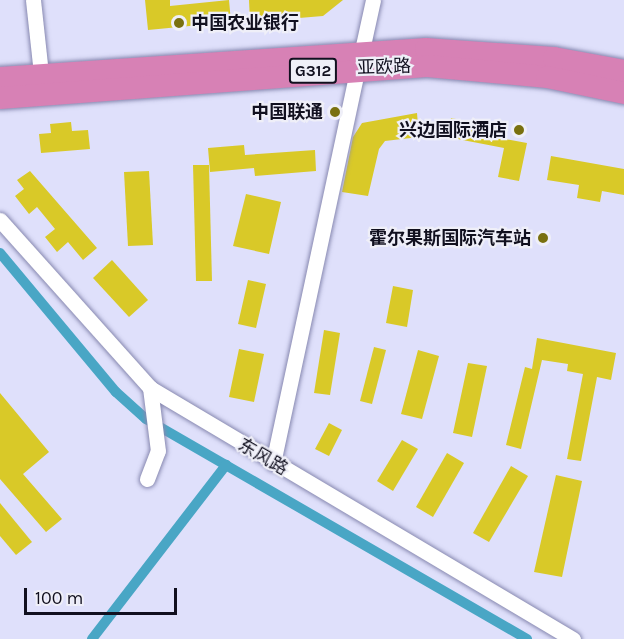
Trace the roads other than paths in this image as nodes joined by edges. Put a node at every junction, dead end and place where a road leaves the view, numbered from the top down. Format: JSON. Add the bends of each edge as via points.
{"nodes":[{"id":1,"x":33,"y":0,"type":"edge"},
{"id":2,"x":373,"y":0,"type":"edge"},
{"id":3,"x":360,"y":59,"type":"junction"},
{"id":4,"x":624,"y":71,"type":"edge"},
{"id":5,"x":0,"y":78,"type":"edge"},
{"id":6,"x":42,"y":85,"type":"junction"},
{"id":7,"x":624,"y":93,"type":"edge"},
{"id":8,"x":0,"y":98,"type":"edge"},
{"id":9,"x":0,"y":220,"type":"edge"},
{"id":10,"x":150,"y":388,"type":"junction"},
{"id":11,"x":273,"y":463,"type":"junction"},
{"id":12,"x":147,"y":479,"type":"dead end"},
{"id":13,"x":573,"y":639,"type":"edge"}],
"edges":[{"from":1,"to":6,"type":"street"},
{"from":2,"to":3,"type":"street"},
{"from":3,"to":4,"type":"highway","name":"亚欧路","number":"G312","via":[[554,58]]},
{"from":3,"to":6,"type":"highway","name":"亚欧路","number":"G312"},
{"from":3,"to":7,"type":"highway","name":"亚欧路","number":"G312","via":[[489,70]]},
{"from":3,"to":11,"type":"street"},
{"from":5,"to":6,"type":"highway","name":"亚欧路","number":"G312"},
{"from":6,"to":8,"type":"highway","name":"亚欧路","number":"G312"},
{"from":9,"to":10,"type":"street","name":"东风路"},
{"from":10,"to":11,"type":"street","name":"东风路"},
{"from":10,"to":12,"type":"street","via":[[158,451]]},
{"from":11,"to":13,"type":"street","name":"东风路"}]}
